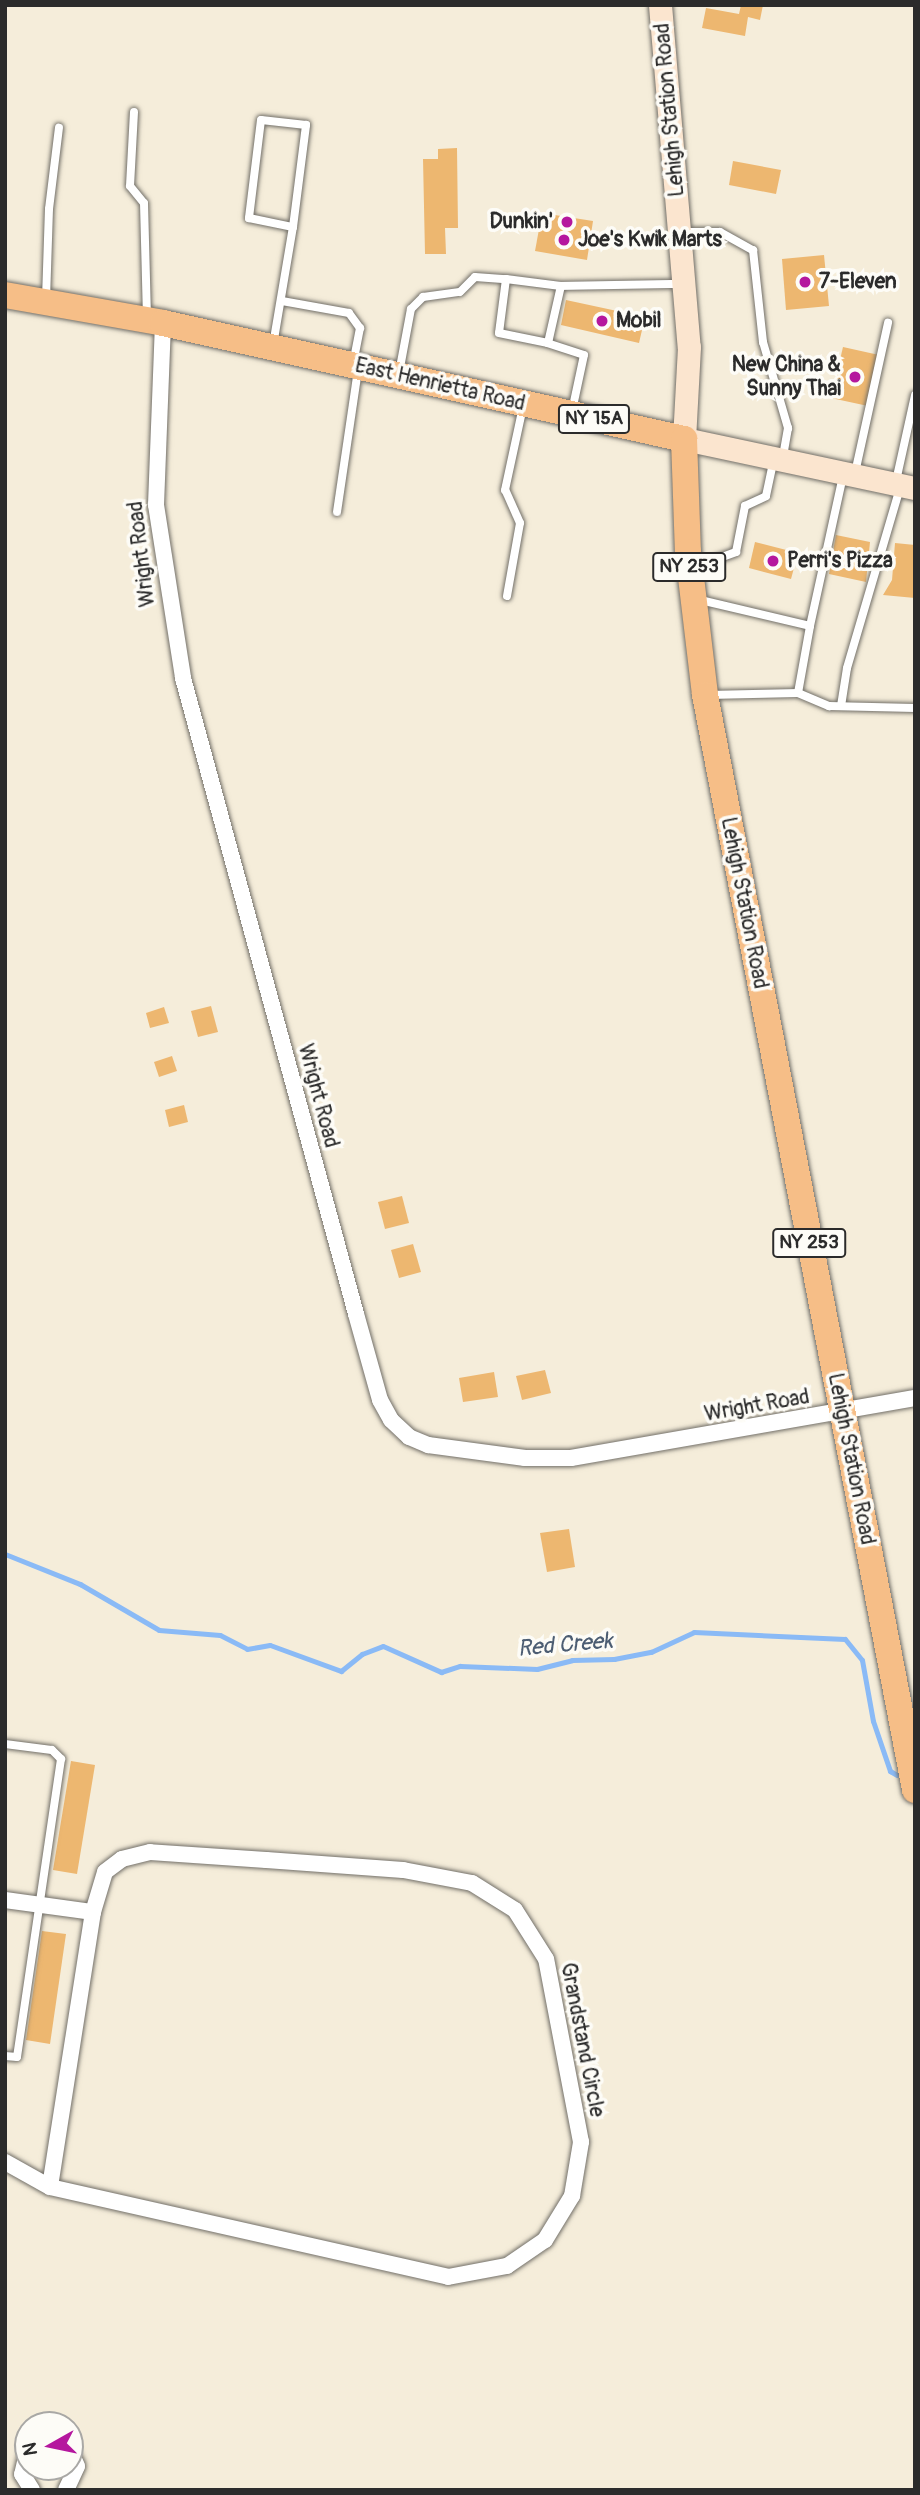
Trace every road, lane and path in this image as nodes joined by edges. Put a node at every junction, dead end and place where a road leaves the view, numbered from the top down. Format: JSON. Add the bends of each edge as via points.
{"nodes":[{"id":1,"x":660,"y":5,"type":"edge"},
{"id":2,"x":134,"y":112,"type":"dead end"},
{"id":3,"x":59,"y":128,"type":"dead end"},
{"id":4,"x":293,"y":227,"type":"junction"},
{"id":5,"x":681,"y":232,"type":"junction"},
{"id":6,"x":506,"y":279,"type":"junction"},
{"id":7,"x":685,"y":284,"type":"junction"},
{"id":8,"x":561,"y":286,"type":"junction"},
{"id":9,"x":5,"y":295,"type":"edge"},
{"id":10,"x":282,"y":301,"type":"junction"},
{"id":11,"x":46,"y":302,"type":"junction"},
{"id":12,"x":155,"y":322,"type":"junction"},
{"id":13,"x":888,"y":323,"type":"dead end"},
{"id":14,"x":548,"y":343,"type":"junction"},
{"id":15,"x":272,"y":348,"type":"junction"},
{"id":16,"x":356,"y":366,"type":"junction"},
{"id":17,"x":399,"y":376,"type":"junction"},
{"id":18,"x":915,"y":395,"type":"edge"},
{"id":19,"x":523,"y":404,"type":"junction"},
{"id":20,"x":571,"y":414,"type":"junction"},
{"id":21,"x":684,"y":439,"type":"junction"},
{"id":22,"x":778,"y":459,"type":"junction"},
{"id":23,"x":849,"y":475,"type":"junction"},
{"id":24,"x":904,"y":486,"type":"edge"},
{"id":25,"x":337,"y":512,"type":"dead end"},
{"id":26,"x":689,"y":570,"type":"junction"},
{"id":27,"x":507,"y":596,"type":"dead end"},
{"id":28,"x":694,"y":598,"type":"junction"},
{"id":29,"x":810,"y":626,"type":"junction"},
{"id":30,"x":798,"y":693,"type":"junction"},
{"id":31,"x":705,"y":695,"type":"junction"},
{"id":32,"x":841,"y":706,"type":"junction"},
{"id":33,"x":915,"y":708,"type":"edge"},
{"id":34,"x":915,"y":1398,"type":"edge"},
{"id":35,"x":842,"y":1412,"type":"junction"},
{"id":36,"x":5,"y":1744,"type":"edge"},
{"id":37,"x":915,"y":1790,"type":"edge"},
{"id":38,"x":5,"y":1900,"type":"edge"},
{"id":39,"x":38,"y":1905,"type":"junction"},
{"id":40,"x":93,"y":1912,"type":"junction"},
{"id":41,"x":5,"y":2056,"type":"edge"},
{"id":42,"x":5,"y":2162,"type":"edge"},
{"id":43,"x":50,"y":2187,"type":"junction"}],
"edges":[{"from":1,"to":5,"type":"main road","name":"Lehigh Station Road","number":"NY 253"},
{"from":2,"to":12,"type":"lane","via":[[130,186],[144,203]]},
{"from":3,"to":11,"type":"lane","via":[[49,209]]},
{"from":4,"to":4,"type":"lane","via":[[306,125],[261,120],[249,218]]},
{"from":4,"to":10,"type":"lane"},
{"from":5,"to":7,"type":"main road","name":"Lehigh Station Road","number":"NY 253"},
{"from":5,"to":22,"type":"lane","via":[[720,232],[753,250],[763,342],[788,428]]},
{"from":6,"to":8,"type":"lane"},
{"from":6,"to":14,"type":"lane","via":[[499,333]]},
{"from":6,"to":17,"type":"lane","via":[[475,277],[460,292],[422,298],[411,309]]},
{"from":7,"to":8,"type":"lane"},
{"from":7,"to":21,"type":"main road","name":"Lehigh Station Road","number":"NY 253","via":[[689,347]]},
{"from":8,"to":14,"type":"lane"},
{"from":9,"to":11,"type":"main road","name":"East Henrietta Road","number":"NY 15A"},
{"from":10,"to":15,"type":"lane"},
{"from":10,"to":16,"type":"lane","via":[[349,313],[360,328]]},
{"from":11,"to":12,"type":"main road","name":"East Henrietta Road","number":"NY 15A"},
{"from":12,"to":15,"type":"main road","name":"East Henrietta Road","number":"NY 15A"},
{"from":12,"to":35,"type":"street","name":"Wright Road","via":[[156,505],[183,678],[380,1400],[391,1420],[408,1437],[429,1445],[526,1458],[571,1458]]},
{"from":13,"to":23,"type":"lane"},
{"from":14,"to":20,"type":"lane","via":[[584,355]]},
{"from":15,"to":16,"type":"main road","name":"East Henrietta Road","number":"NY 15A"},
{"from":16,"to":17,"type":"main road","name":"East Henrietta Road","number":"NY 15A"},
{"from":16,"to":25,"type":"lane"},
{"from":17,"to":19,"type":"main road","name":"East Henrietta Road","number":"NY 15A"},
{"from":18,"to":24,"type":"lane"},
{"from":19,"to":20,"type":"main road","name":"East Henrietta Road","number":"NY 15A"},
{"from":19,"to":27,"type":"lane","via":[[505,488],[520,523]]},
{"from":20,"to":21,"type":"main road","name":"East Henrietta Road","number":"NY 15A"},
{"from":21,"to":22,"type":"main road","name":"East Henrietta Road","number":"NY 15A"},
{"from":21,"to":26,"type":"main road","name":"Lehigh Station Road","number":"NY 253"},
{"from":22,"to":23,"type":"main road","name":"East Henrietta Road","number":"NY 15A"},
{"from":22,"to":26,"type":"lane","via":[[766,496],[745,506],[736,552]]},
{"from":23,"to":24,"type":"main road","name":"East Henrietta Road","number":"NY 15A"},
{"from":23,"to":29,"type":"lane"},
{"from":24,"to":32,"type":"lane","via":[[848,668]]},
{"from":26,"to":28,"type":"main road","name":"Lehigh Station Road","number":"NY 253"},
{"from":28,"to":29,"type":"lane"},
{"from":28,"to":31,"type":"main road","name":"Lehigh Station Road","number":"NY 253"},
{"from":29,"to":30,"type":"lane"},
{"from":30,"to":31,"type":"lane"},
{"from":30,"to":32,"type":"lane"},
{"from":31,"to":35,"type":"main road","name":"Lehigh Station Road","number":"NY 253"},
{"from":32,"to":33,"type":"lane"},
{"from":34,"to":35,"type":"street","name":"Wright Road"},
{"from":35,"to":37,"type":"main road","name":"Lehigh Station Road","number":"NY 253"},
{"from":36,"to":39,"type":"lane","via":[[52,1750],[61,1759]]},
{"from":38,"to":39,"type":"street"},
{"from":39,"to":40,"type":"street"},
{"from":39,"to":41,"type":"lane","via":[[17,2057]]},
{"from":40,"to":43,"type":"street","name":"Grandstand Circle"},
{"from":40,"to":43,"type":"street","name":"Grandstand Circle","via":[[105,1872],[122,1859],[150,1852],[403,1870],[472,1884],[515,1910],[546,1959],[581,2142],[572,2196],[545,2240],[507,2266],[448,2277]]},
{"from":42,"to":43,"type":"street","name":"Grandstand Circle"}]}
